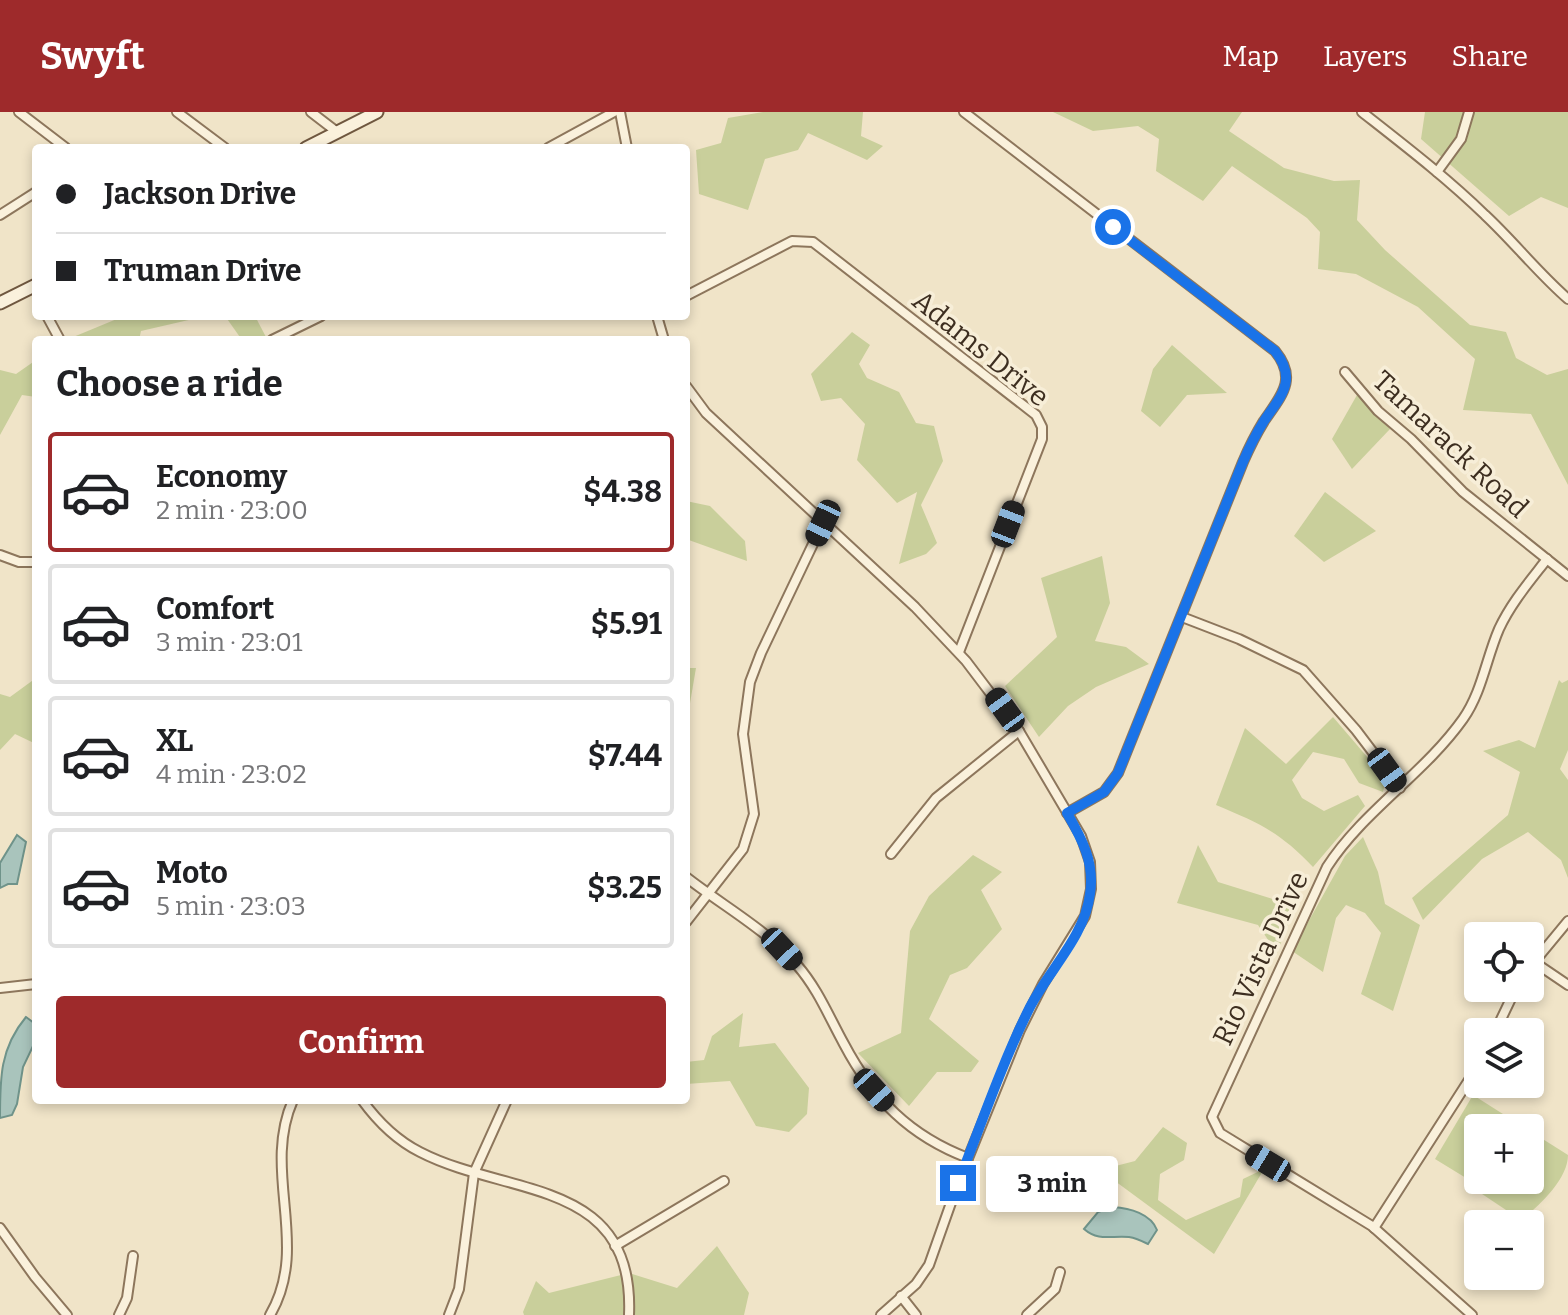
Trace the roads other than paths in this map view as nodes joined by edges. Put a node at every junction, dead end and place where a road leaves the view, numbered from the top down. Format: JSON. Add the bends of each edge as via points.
{"nodes":[{"id":1,"x":19,"y":112,"type":"edge"},
{"id":2,"x":177,"y":112,"type":"edge"},
{"id":3,"x":311,"y":112,"type":"edge"},
{"id":4,"x":377,"y":112,"type":"edge"},
{"id":5,"x":617,"y":112,"type":"edge"},
{"id":6,"x":964,"y":112,"type":"edge"},
{"id":7,"x":1362,"y":112,"type":"edge"},
{"id":8,"x":1469,"y":112,"type":"edge"},
{"id":9,"x":337,"y":132,"type":"junction"},
{"id":10,"x":61,"y":144,"type":"edge"},
{"id":11,"x":220,"y":144,"type":"edge"},
{"id":12,"x":314,"y":144,"type":"edge"},
{"id":13,"x":556,"y":144,"type":"edge"},
{"id":14,"x":626,"y":144,"type":"edge"},
{"id":15,"x":1437,"y":172,"type":"junction"},
{"id":16,"x":32,"y":195,"type":"edge"},
{"id":17,"x":0,"y":215,"type":"edge"},
{"id":18,"x":32,"y":290,"type":"edge"},
{"id":19,"x":690,"y":294,"type":"edge"},
{"id":20,"x":1568,"y":299,"type":"edge"},
{"id":21,"x":0,"y":303,"type":"edge"},
{"id":22,"x":313,"y":320,"type":"edge"},
{"id":23,"x":280,"y":336,"type":"edge"},
{"id":24,"x":1345,"y":372,"type":"dead end"},
{"id":25,"x":690,"y":391,"type":"edge"},
{"id":26,"x":823,"y":523,"type":"junction"},
{"id":27,"x":0,"y":555,"type":"edge"},
{"id":28,"x":1547,"y":559,"type":"junction"},
{"id":29,"x":32,"y":562,"type":"edge"},
{"id":30,"x":1568,"y":576,"type":"edge"},
{"id":31,"x":1182,"y":617,"type":"junction"},
{"id":32,"x":959,"y":652,"type":"junction"},
{"id":33,"x":1019,"y":731,"type":"junction"},
{"id":34,"x":1400,"y":788,"type":"junction"},
{"id":35,"x":1067,"y":813,"type":"junction"},
{"id":36,"x":891,"y":854,"type":"dead end"},
{"id":37,"x":690,"y":880,"type":"edge"},
{"id":38,"x":708,"y":894,"type":"junction"},
{"id":39,"x":690,"y":917,"type":"edge"},
{"id":40,"x":1568,"y":921,"type":"edge"},
{"id":41,"x":1544,"y":950,"type":"edge"},
{"id":42,"x":1544,"y":971,"type":"edge"},
{"id":43,"x":32,"y":984,"type":"edge"},
{"id":44,"x":1568,"y":985,"type":"edge"},
{"id":45,"x":0,"y":988,"type":"edge"},
{"id":46,"x":1464,"y":1088,"type":"edge"},
{"id":47,"x":292,"y":1104,"type":"edge"},
{"id":48,"x":365,"y":1104,"type":"edge"},
{"id":49,"x":505,"y":1104,"type":"edge"},
{"id":50,"x":968,"y":1158,"type":"junction"},
{"id":51,"x":474,"y":1173,"type":"junction"},
{"id":52,"x":724,"y":1181,"type":"dead end"},
{"id":53,"x":0,"y":1228,"type":"edge"},
{"id":54,"x":1374,"y":1228,"type":"junction"},
{"id":55,"x":615,"y":1246,"type":"junction"},
{"id":56,"x":133,"y":1256,"type":"dead end"},
{"id":57,"x":1060,"y":1272,"type":"dead end"},
{"id":58,"x":901,"y":1296,"type":"junction"},
{"id":59,"x":67,"y":1315,"type":"edge"},
{"id":60,"x":119,"y":1315,"type":"edge"},
{"id":61,"x":270,"y":1315,"type":"edge"},
{"id":62,"x":449,"y":1315,"type":"edge"},
{"id":63,"x":629,"y":1315,"type":"edge"},
{"id":64,"x":881,"y":1315,"type":"edge"},
{"id":65,"x":916,"y":1315,"type":"edge"},
{"id":66,"x":1027,"y":1315,"type":"edge"},
{"id":67,"x":1472,"y":1315,"type":"edge"}],
"edges":[{"from":1,"to":10,"type":"street"},
{"from":2,"to":11,"type":"street"},
{"from":3,"to":9,"type":"street"},
{"from":4,"to":9,"type":"main road"},
{"from":5,"to":13,"type":"street"},
{"from":5,"to":14,"type":"street"},
{"from":6,"to":31,"type":"street","via":[[1275,351],[1284,365],[1284,390],[1248,450]]},
{"from":7,"to":15,"type":"street"},
{"from":8,"to":15,"type":"street","via":[[1461,139]]},
{"from":9,"to":12,"type":"main road"},
{"from":15,"to":20,"type":"street"},
{"from":16,"to":17,"type":"street"},
{"from":18,"to":21,"type":"main road"},
{"from":19,"to":32,"type":"street","name":"Adams Drive","via":[[792,241],[806,240],[1036,415],[1042,439]]},
{"from":22,"to":23,"type":"street"},
{"from":24,"to":28,"type":"street","name":"Tamarack Road","via":[[1463,492]]},
{"from":25,"to":26,"type":"street","via":[[706,413]]},
{"from":26,"to":32,"type":"street"},
{"from":26,"to":38,"type":"street","via":[[750,682],[743,734],[754,801],[752,827],[743,849]]},
{"from":27,"to":29,"type":"street"},
{"from":28,"to":30,"type":"street","name":"Tamarack Road"},
{"from":28,"to":34,"type":"street","name":"Rio Vista Drive","via":[[1506,617],[1466,715]]},
{"from":31,"to":34,"type":"street","via":[[1303,670]]},
{"from":31,"to":35,"type":"street","via":[[1118,773],[1104,792]]},
{"from":32,"to":33,"type":"street"},
{"from":33,"to":35,"type":"street"},
{"from":33,"to":36,"type":"street","via":[[936,798]]},
{"from":34,"to":54,"type":"street","name":"Rio Vista Drive","via":[[1327,867],[1212,1117],[1220,1133]]},
{"from":35,"to":50,"type":"street","via":[[1090,862],[1089,903],[1031,1007]]},
{"from":37,"to":38,"type":"street"},
{"from":38,"to":39,"type":"street"},
{"from":38,"to":50,"type":"street","via":[[769,938],[796,965],[886,1104],[938,1147]]},
{"from":40,"to":41,"type":"street"},
{"from":42,"to":44,"type":"street"},
{"from":43,"to":45,"type":"street"},
{"from":46,"to":54,"type":"street"},
{"from":47,"to":61,"type":"street","via":[[279,1159],[287,1270]]},
{"from":48,"to":51,"type":"street","via":[[407,1145]]},
{"from":49,"to":51,"type":"street"},
{"from":50,"to":58,"type":"street","via":[[929,1265]]},
{"from":51,"to":55,"type":"street","via":[[565,1199],[590,1216]]},
{"from":51,"to":62,"type":"street","via":[[459,1289]]},
{"from":52,"to":55,"type":"street"},
{"from":53,"to":59,"type":"street"},
{"from":54,"to":67,"type":"street","name":"Rio Vista Drive"},
{"from":55,"to":63,"type":"street","via":[[629,1286]]},
{"from":56,"to":60,"type":"street"},
{"from":57,"to":66,"type":"street","via":[[1055,1289]]},
{"from":58,"to":64,"type":"street"},
{"from":58,"to":65,"type":"street"}]}
